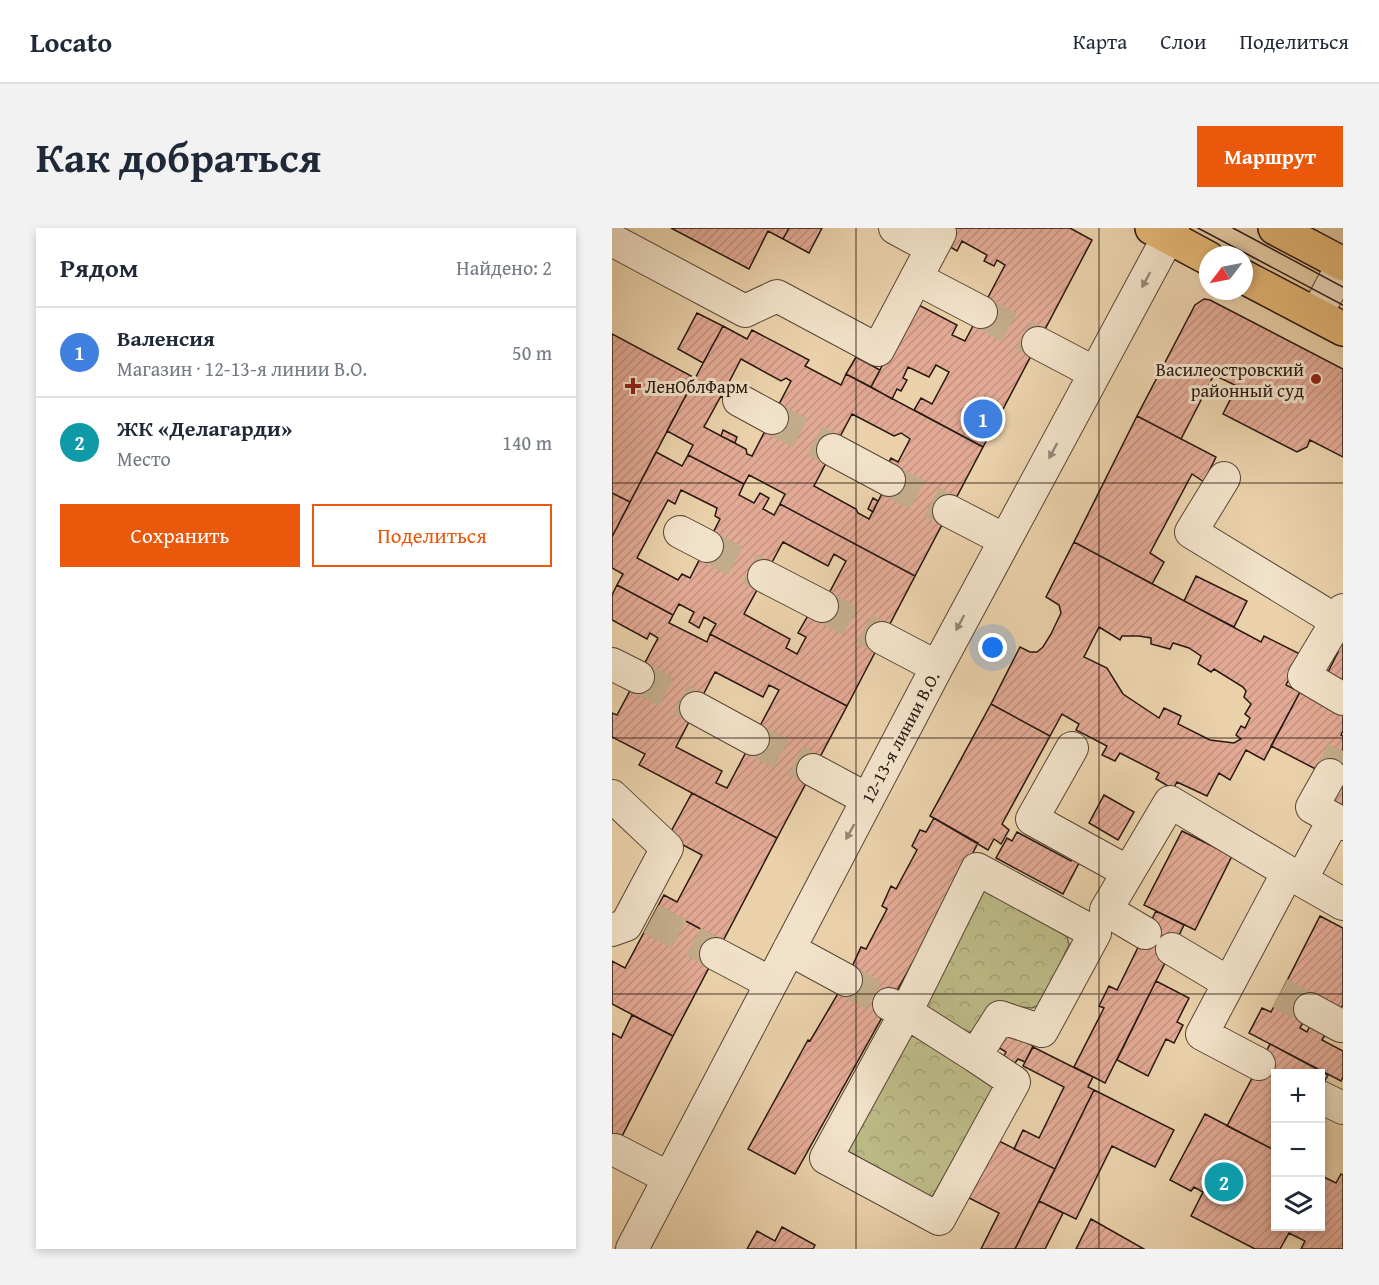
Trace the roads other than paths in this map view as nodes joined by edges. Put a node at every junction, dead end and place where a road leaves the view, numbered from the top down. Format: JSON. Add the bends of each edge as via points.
{"nodes":[{"id":1,"x":896,"y":228,"type":"edge"},
{"id":2,"x":1275,"y":228,"type":"edge"},
{"id":3,"x":1165,"y":231,"type":"edge"},
{"id":4,"x":612,"y":240,"type":"edge"},
{"id":5,"x":1199,"y":252,"type":"edge"},
{"id":6,"x":1343,"y":264,"type":"edge"},
{"id":7,"x":916,"y":278,"type":"junction"},
{"id":8,"x":1253,"y":282,"type":"edge"},
{"id":9,"x":981,"y":312,"type":"tunnel mouth"},
{"id":10,"x":1330,"y":322,"type":"edge"},
{"id":11,"x":1038,"y":343,"type":"tunnel mouth"},
{"id":12,"x":1095,"y":374,"type":"junction"},
{"id":13,"x":739,"y":400,"type":"dead end"},
{"id":14,"x":772,"y":417,"type":"tunnel mouth"},
{"id":15,"x":833,"y":450,"type":"tunnel mouth"},
{"id":16,"x":1224,"y":478,"type":"dead end"},
{"id":17,"x":889,"y":480,"type":"tunnel mouth"},
{"id":18,"x":949,"y":511,"type":"tunnel mouth"},
{"id":19,"x":1005,"y":540,"type":"junction"},
{"id":20,"x":764,"y":576,"type":"tunnel mouth"},
{"id":21,"x":822,"y":606,"type":"tunnel mouth"},
{"id":22,"x":1340,"y":615,"type":"edge"},
{"id":23,"x":882,"y":638,"type":"tunnel mouth"},
{"id":24,"x":937,"y":667,"type":"junction"},
{"id":25,"x":1343,"y":699,"type":"edge"},
{"id":26,"x":696,"y":708,"type":"tunnel mouth"},
{"id":27,"x":753,"y":739,"type":"tunnel mouth"},
{"id":28,"x":1072,"y":748,"type":"dead end"},
{"id":29,"x":813,"y":770,"type":"tunnel mouth"},
{"id":30,"x":1329,"y":776,"type":"tunnel mouth"},
{"id":31,"x":612,"y":796,"type":"edge"},
{"id":32,"x":867,"y":799,"type":"junction"},
{"id":33,"x":1339,"y":822,"type":"edge"},
{"id":34,"x":1128,"y":872,"type":"junction"},
{"id":35,"x":1295,"y":876,"type":"junction"},
{"id":36,"x":1343,"y":904,"type":"edge"},
{"id":37,"x":632,"y":920,"type":"edge"},
{"id":38,"x":1145,"y":933,"type":"dead end"},
{"id":39,"x":1172,"y":949,"type":"dead end"},
{"id":40,"x":789,"y":950,"type":"junction"},
{"id":41,"x":716,"y":954,"type":"tunnel mouth"},
{"id":42,"x":846,"y":980,"type":"tunnel mouth"},
{"id":43,"x":771,"y":983,"type":"junction"},
{"id":44,"x":1229,"y":983,"type":"junction"},
{"id":45,"x":897,"y":1008,"type":"junction"},
{"id":46,"x":1310,"y":1009,"type":"tunnel mouth"},
{"id":47,"x":1342,"y":1025,"type":"edge"},
{"id":48,"x":975,"y":1056,"type":"junction"},
{"id":49,"x":1259,"y":1064,"type":"dead end"},
{"id":50,"x":1325,"y":1099,"type":"edge"},
{"id":51,"x":1343,"y":1108,"type":"edge"},
{"id":52,"x":615,"y":1150,"type":"dead end"},
{"id":53,"x":669,"y":1178,"type":"junction"},
{"id":54,"x":632,"y":1249,"type":"edge"}],
"edges":[{"from":1,"to":7,"type":"street","via":[[936,240]]},
{"from":2,"to":6,"type":"main road"},
{"from":3,"to":5,"type":"main road"},
{"from":3,"to":12,"type":"street","name":"12-13-я линии В.О.","one_way":true},
{"from":4,"to":7,"type":"street","via":[[745,311],[777,297],[878,350]]},
{"from":6,"to":10,"type":"street"},
{"from":7,"to":9,"type":"street"},
{"from":8,"to":10,"type":"main road"},
{"from":11,"to":12,"type":"street"},
{"from":12,"to":19,"type":"street","name":"12-13-я линии В.О.","one_way":true},
{"from":13,"to":14,"type":"street"},
{"from":15,"to":17,"type":"street"},
{"from":16,"to":22,"type":"street","via":[[1191,532]]},
{"from":18,"to":19,"type":"street"},
{"from":19,"to":24,"type":"street","name":"12-13-я линии В.О.","one_way":true},
{"from":20,"to":21,"type":"street"},
{"from":22,"to":25,"type":"street","via":[[1304,676]]},
{"from":23,"to":24,"type":"street"},
{"from":24,"to":32,"type":"street","name":"12-13-я линии В.О."},
{"from":26,"to":27,"type":"street"},
{"from":28,"to":34,"type":"street","via":[[1032,819]]},
{"from":29,"to":32,"type":"street"},
{"from":30,"to":33,"type":"street","via":[[1312,807]]},
{"from":31,"to":37,"type":"street","via":[[667,848]]},
{"from":32,"to":40,"type":"street","name":"12-13-я линии В.О.","one_way":true},
{"from":33,"to":35,"type":"street"},
{"from":34,"to":35,"type":"street","via":[[1170,802]]},
{"from":34,"to":38,"type":"street","via":[[1106,910]]},
{"from":35,"to":36,"type":"street"},
{"from":35,"to":44,"type":"street"},
{"from":39,"to":44,"type":"street"},
{"from":40,"to":42,"type":"street"},
{"from":40,"to":43,"type":"street","name":"12-13-я линии В.О."},
{"from":41,"to":43,"type":"street"},
{"from":43,"to":53,"type":"street","name":"12-13-я линии В.О."},
{"from":44,"to":49,"type":"street","via":[[1202,1034]]},
{"from":45,"to":48,"type":"street"},
{"from":45,"to":48,"type":"street","via":[[977,869],[1095,933],[1042,1031],[1000,1017]]},
{"from":45,"to":48,"type":"street","via":[[826,1158],[939,1219],[1014,1082]]},
{"from":46,"to":47,"type":"street"},
{"from":50,"to":51,"type":"street"},
{"from":52,"to":53,"type":"street"},
{"from":53,"to":54,"type":"street","name":"12-13-я линии В.О."}]}
